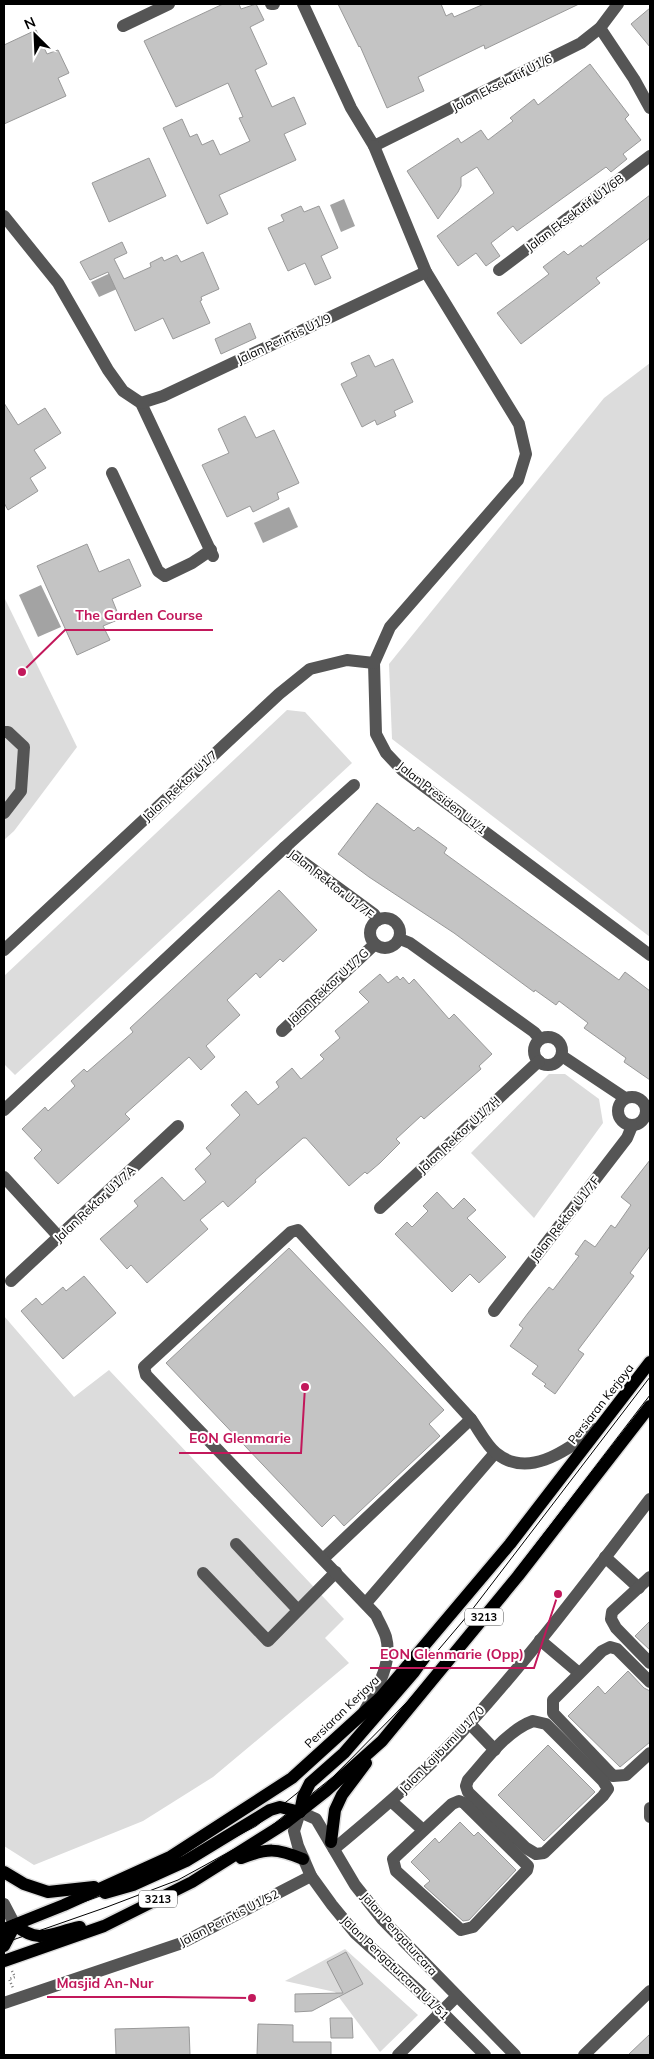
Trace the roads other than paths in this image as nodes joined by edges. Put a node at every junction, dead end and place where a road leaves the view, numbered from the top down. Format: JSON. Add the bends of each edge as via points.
{"nodes":[{"id":1,"x":170,"y":4,"type":"edge"},
{"id":2,"x":303,"y":4,"type":"edge"},
{"id":3,"x":618,"y":4,"type":"edge"},
{"id":4,"x":124,"y":26,"type":"dead end"},
{"id":5,"x":600,"y":28,"type":"junction"},
{"id":6,"x":650,"y":108,"type":"edge"},
{"id":7,"x":374,"y":146,"type":"junction"},
{"id":8,"x":650,"y":156,"type":"edge"},
{"id":9,"x":4,"y":216,"type":"edge"},
{"id":10,"x":499,"y":270,"type":"dead end"},
{"id":11,"x":426,"y":272,"type":"junction"},
{"id":12,"x":141,"y":403,"type":"junction"},
{"id":13,"x":112,"y":473,"type":"dead end"},
{"id":14,"x":374,"y":663,"type":"junction"},
{"id":15,"x":4,"y":732,"type":"edge"},
{"id":16,"x":354,"y":785,"type":"dead end"},
{"id":17,"x":4,"y":813,"type":"edge"},
{"id":18,"x":284,"y":848,"type":"junction"},
{"id":19,"x":378,"y":920,"type":"junction"},
{"id":20,"x":400,"y":938,"type":"junction"},
{"id":21,"x":374,"y":944,"type":"junction"},
{"id":22,"x":4,"y":950,"type":"edge"},
{"id":23,"x":650,"y":955,"type":"edge"},
{"id":24,"x":282,"y":1031,"type":"dead end"},
{"id":25,"x":540,"y":1039,"type":"junction"},
{"id":26,"x":562,"y":1056,"type":"junction"},
{"id":27,"x":539,"y":1061,"type":"junction"},
{"id":28,"x":625,"y":1098,"type":"junction"},
{"id":29,"x":648,"y":1104,"type":"edge"},
{"id":30,"x":4,"y":1110,"type":"edge"},
{"id":31,"x":178,"y":1126,"type":"dead end"},
{"id":32,"x":632,"y":1126,"type":"junction"},
{"id":33,"x":4,"y":1177,"type":"edge"},
{"id":34,"x":380,"y":1208,"type":"dead end"},
{"id":35,"x":59,"y":1237,"type":"junction"},
{"id":36,"x":11,"y":1282,"type":"dead end"},
{"id":37,"x":494,"y":1310,"type":"dead end"},
{"id":38,"x":650,"y":1362,"type":"edge"},
{"id":39,"x":650,"y":1406,"type":"edge"},
{"id":40,"x":471,"y":1419,"type":"junction"},
{"id":41,"x":600,"y":1426,"type":"junction"},
{"id":42,"x":495,"y":1453,"type":"junction"},
{"id":43,"x":650,"y":1499,"type":"edge"},
{"id":44,"x":236,"y":1544,"type":"dead end"},
{"id":45,"x":605,"y":1558,"type":"junction"},
{"id":46,"x":323,"y":1559,"type":"junction"},
{"id":47,"x":336,"y":1572,"type":"junction"},
{"id":48,"x":203,"y":1573,"type":"dead end"},
{"id":49,"x":650,"y":1577,"type":"edge"},
{"id":50,"x":639,"y":1588,"type":"junction"},
{"id":51,"x":462,"y":1601,"type":"junction"},
{"id":52,"x":366,"y":1603,"type":"junction"},
{"id":53,"x":298,"y":1610,"type":"junction"},
{"id":54,"x":540,"y":1640,"type":"junction"},
{"id":55,"x":650,"y":1663,"type":"edge"},
{"id":56,"x":579,"y":1673,"type":"junction"},
{"id":57,"x":650,"y":1682,"type":"edge"},
{"id":58,"x":362,"y":1714,"type":"junction"},
{"id":59,"x":470,"y":1724,"type":"junction"},
{"id":60,"x":382,"y":1741,"type":"junction"},
{"id":61,"x":495,"y":1750,"type":"junction"},
{"id":62,"x":650,"y":1753,"type":"edge"},
{"id":63,"x":391,"y":1801,"type":"junction"},
{"id":64,"x":650,"y":1808,"type":"edge"},
{"id":65,"x":300,"y":1812,"type":"junction"},
{"id":66,"x":650,"y":1817,"type":"edge"},
{"id":67,"x":423,"y":1830,"type":"junction"},
{"id":68,"x":333,"y":1846,"type":"junction"},
{"id":69,"x":303,"y":1859,"type":"junction"},
{"id":70,"x":218,"y":1866,"type":"junction"},
{"id":71,"x":4,"y":1872,"type":"edge"},
{"id":72,"x":311,"y":1876,"type":"junction"},
{"id":73,"x":105,"y":1886,"type":"junction"},
{"id":74,"x":4,"y":1904,"type":"edge"},
{"id":75,"x":64,"y":1905,"type":"junction"},
{"id":76,"x":121,"y":1918,"type":"junction"},
{"id":77,"x":9,"y":1927,"type":"edge"},
{"id":78,"x":4,"y":1946,"type":"edge"},
{"id":79,"x":6,"y":1960,"type":"edge"},
{"id":80,"x":650,"y":1991,"type":"edge"},
{"id":81,"x":457,"y":1996,"type":"junction"},
{"id":82,"x":4,"y":2003,"type":"edge"},
{"id":83,"x":441,"y":2012,"type":"junction"},
{"id":84,"x":398,"y":2055,"type":"edge"},
{"id":85,"x":485,"y":2055,"type":"edge"},
{"id":86,"x":515,"y":2055,"type":"edge"},
{"id":87,"x":584,"y":2055,"type":"edge"}],
"edges":[{"from":1,"to":4,"type":"street"},
{"from":2,"to":7,"type":"street","via":[[351,108]]},
{"from":3,"to":5,"type":"street","name":"Jalan Eksekutif U1/6"},
{"from":5,"to":6,"type":"street"},
{"from":5,"to":7,"type":"street","name":"Jalan Eksekutif U1/6","via":[[581,43]]},
{"from":7,"to":11,"type":"street"},
{"from":8,"to":10,"type":"street","name":"Jalan Eksekutif U1/6B"},
{"from":9,"to":12,"type":"street","via":[[58,283],[123,391]]},
{"from":11,"to":12,"type":"street","name":"Jalan Perintis U1/9","via":[[171,392]]},
{"from":11,"to":14,"type":"street","name":"Jalan Presiden U1/1","via":[[520,424],[526,454],[518,480],[390,627]]},
{"from":12,"to":13,"type":"street","via":[[212,553],[165,576],[158,570]]},
{"from":14,"to":22,"type":"street","name":"Jalan Rektor U1/7","via":[[347,660],[310,669],[279,694]]},
{"from":14,"to":23,"type":"street","name":"Jalan Presiden U1/1","via":[[376,734],[386,753],[402,770]]},
{"from":15,"to":17,"type":"street","via":[[24,747],[21,791]]},
{"from":16,"to":18,"type":"street"},
{"from":18,"to":19,"type":"street","name":"Jalan Rektor U1/7F"},
{"from":18,"to":30,"type":"street"},
{"from":19,"to":20,"type":"street","via":[[387,918],[395,922],[400,929]]},
{"from":19,"to":21,"type":"street","via":[[371,931]]},
{"from":20,"to":21,"type":"street","via":[[388,948]]},
{"from":20,"to":25,"type":"street","via":[[434,959]]},
{"from":21,"to":24,"type":"street","name":"Jalan Rektor U1/7G"},
{"from":25,"to":26,"type":"street","via":[[548,1036],[557,1039],[562,1047]]},
{"from":25,"to":27,"type":"street","via":[[534,1050]]},
{"from":26,"to":27,"type":"street","via":[[552,1065]]},
{"from":26,"to":28,"type":"street"},
{"from":27,"to":34,"type":"street","name":"Jalan Rektor U1/7H"},
{"from":28,"to":29,"type":"street","via":[[638,1098]]},
{"from":28,"to":32,"type":"street","via":[[618,1105],[618,1115],[623,1123]]},
{"from":29,"to":32,"type":"street","via":[[644,1118]]},
{"from":31,"to":35,"type":"street","name":"Jalan Rektor U1/7A"},
{"from":32,"to":37,"type":"street","name":"Jalan Rektor U1/7F","via":[[628,1138]]},
{"from":33,"to":35,"type":"street"},
{"from":35,"to":36,"type":"street","name":"Jalan Rektor U1/7A"},
{"from":38,"to":41,"type":"main road","name":"Persiaran Kerjaya","number":"3213"},
{"from":39,"to":60,"type":"main road","number":"3213","via":[[518,1576]]},
{"from":40,"to":42,"type":"street"},
{"from":40,"to":46,"type":"street"},
{"from":40,"to":46,"type":"street","via":[[298,1230],[291,1232],[144,1367],[146,1375]]},
{"from":41,"to":42,"type":"street","via":[[568,1449],[528,1465],[509,1461]]},
{"from":41,"to":51,"type":"main road","name":"Persiaran Kerjaya","number":"3213"},
{"from":42,"to":52,"type":"street"},
{"from":43,"to":45,"type":"street","name":"Jalan Kajibumi U1/70"},
{"from":44,"to":53,"type":"street"},
{"from":45,"to":50,"type":"street"},
{"from":45,"to":54,"type":"street","name":"Jalan Kajibumi U1/70"},
{"from":46,"to":47,"type":"street"},
{"from":47,"to":52,"type":"street"},
{"from":47,"to":53,"type":"street"},
{"from":48,"to":53,"type":"street","via":[[268,1641]]},
{"from":49,"to":50,"type":"street"},
{"from":50,"to":55,"type":"street","via":[[612,1612],[610,1619]]},
{"from":51,"to":58,"type":"main road","name":"Persiaran Kerjaya","number":"3213","via":[[380,1698]]},
{"from":51,"to":65,"type":"main road","via":[[414,1672],[344,1753],[310,1783]]},
{"from":52,"to":58,"type":"street","via":[[376,1615],[386,1638],[387,1658],[382,1678]]},
{"from":54,"to":56,"type":"street"},
{"from":54,"to":59,"type":"street","name":"Jalan Kajibumi U1/70"},
{"from":56,"to":57,"type":"street","via":[[610,1647],[617,1649]]},
{"from":56,"to":62,"type":"street","via":[[553,1700],[554,1713],[561,1722],[613,1776],[626,1775]]},
{"from":58,"to":73,"type":"main road","name":"Persiaran Kerjaya","number":"3213","via":[[292,1778],[170,1857]]},
{"from":59,"to":61,"type":"street"},
{"from":59,"to":63,"type":"street","name":"Jalan Kajibumi U1/70"},
{"from":60,"to":65,"type":"main road","number":"3213"},
{"from":60,"to":68,"type":"main road","via":[[342,1795],[335,1810]]},
{"from":61,"to":61,"type":"street","via":[[521,1725],[533,1721],[546,1724],[608,1789],[544,1853],[536,1854],[468,1792],[468,1780]]},
{"from":63,"to":67,"type":"street"},
{"from":63,"to":68,"type":"street","name":"Jalan Kajibumi U1/70"},
{"from":64,"to":66,"type":"street"},
{"from":65,"to":68,"type":"street","name":"Jalan Pengaturcara","via":[[316,1818]]},
{"from":65,"to":69,"type":"street","via":[[294,1832]]},
{"from":65,"to":70,"type":"main road","number":"3213"},
{"from":65,"to":75,"type":"main road","via":[[280,1807],[270,1810],[186,1862],[134,1884]]},
{"from":67,"to":67,"type":"street","via":[[452,1804],[464,1803],[526,1862],[527,1870],[472,1928],[461,1930],[396,1871],[393,1859]]},
{"from":68,"to":81,"type":"street","name":"Jalan Pengaturcara","via":[[355,1885],[382,1919]]},
{"from":69,"to":70,"type":"main road","via":[[282,1850],[260,1850]]},
{"from":69,"to":72,"type":"street"},
{"from":70,"to":76,"type":"main road","number":"3213"},
{"from":71,"to":73,"type":"main road","via":[[24,1884],[48,1892]]},
{"from":72,"to":82,"type":"street","name":"Jalan Perintis U1/52","via":[[182,1943]]},
{"from":72,"to":83,"type":"street","name":"Jalan Pengaturcara U1/51","via":[[355,1933]]},
{"from":73,"to":75,"type":"main road","name":"Persiaran Kerjaya","number":"3213"},
{"from":74,"to":77,"type":"street"},
{"from":75,"to":77,"type":"main road","name":"Persiaran Kerjaya","number":"3213"},
{"from":76,"to":77,"type":"main road","via":[[40,1938]]},
{"from":76,"to":79,"type":"main road","number":"3213"},
{"from":77,"to":78,"type":"main road"},
{"from":80,"to":87,"type":"street"},
{"from":81,"to":83,"type":"street"},
{"from":81,"to":86,"type":"street","name":"Jalan Pengaturcara"},
{"from":83,"to":84,"type":"street"},
{"from":83,"to":85,"type":"street","name":"Jalan Pengaturcara U1/51"}]}
